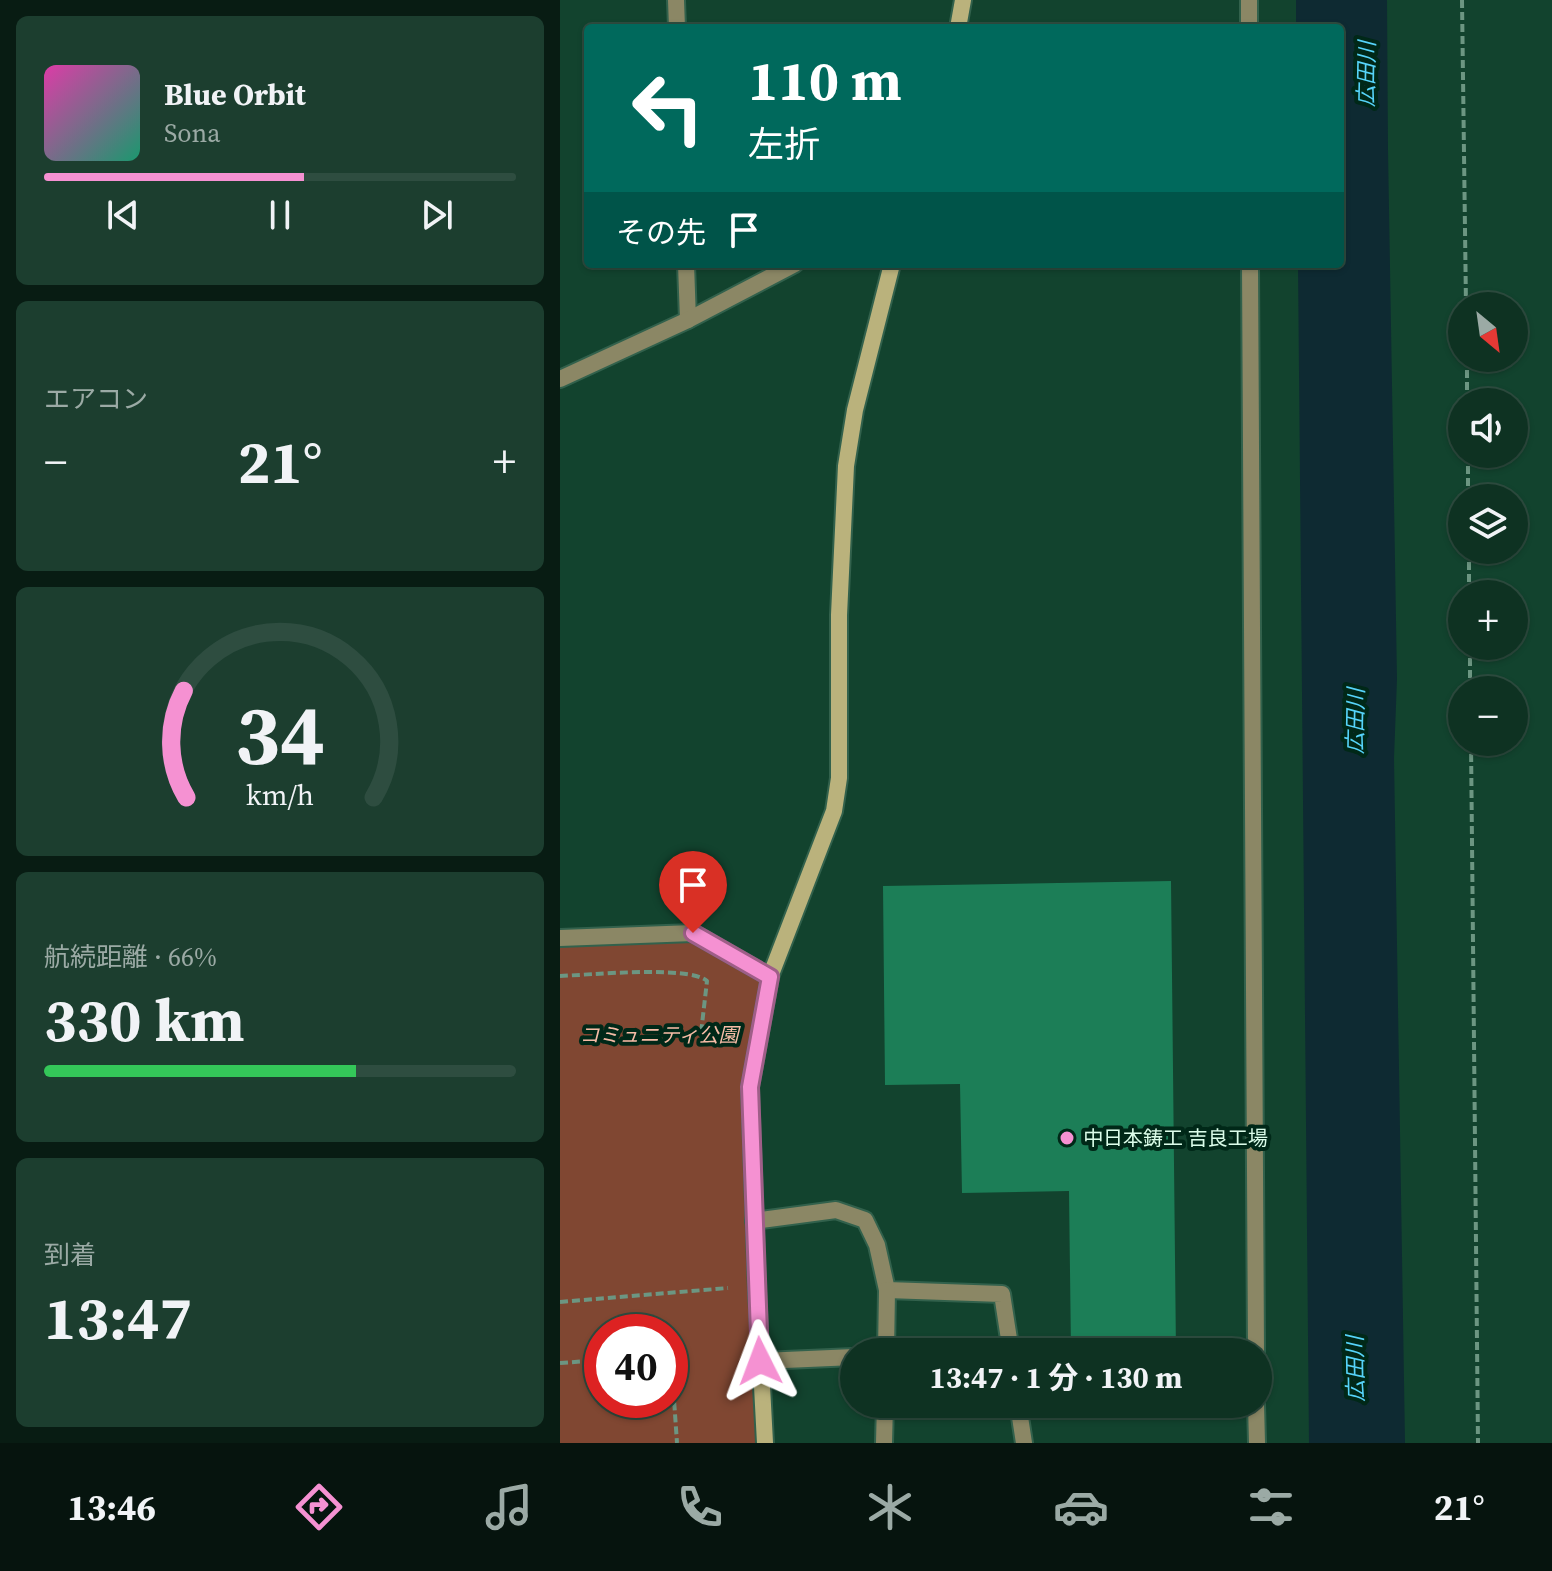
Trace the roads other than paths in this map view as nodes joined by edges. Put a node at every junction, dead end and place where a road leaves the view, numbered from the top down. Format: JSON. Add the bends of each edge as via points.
{"nodes":[{"id":1,"x":676,"y":0,"type":"edge"},
{"id":2,"x":963,"y":0,"type":"edge"},
{"id":3,"x":1249,"y":0,"type":"edge"},
{"id":4,"x":677,"y":24,"type":"edge"},
{"id":5,"x":959,"y":24,"type":"edge"},
{"id":6,"x":1249,"y":24,"type":"edge"},
{"id":7,"x":686,"y":268,"type":"edge"},
{"id":8,"x":787,"y":268,"type":"edge"},
{"id":9,"x":891,"y":268,"type":"edge"},
{"id":10,"x":1250,"y":268,"type":"edge"},
{"id":11,"x":688,"y":320,"type":"junction"},
{"id":12,"x":560,"y":379,"type":"edge"},
{"id":13,"x":560,"y":938,"type":"edge"},
{"id":14,"x":770,"y":977,"type":"junction"},
{"id":15,"x":754,"y":1221,"type":"junction"},
{"id":16,"x":887,"y":1290,"type":"junction"},
{"id":17,"x":886,"y":1338,"type":"edge"},
{"id":18,"x":1009,"y":1338,"type":"edge"},
{"id":19,"x":1256,"y":1338,"type":"edge"},
{"id":20,"x":840,"y":1358,"type":"edge"},
{"id":21,"x":760,"y":1361,"type":"junction"},
{"id":22,"x":885,"y":1418,"type":"edge"},
{"id":23,"x":1020,"y":1418,"type":"edge"},
{"id":24,"x":1256,"y":1418,"type":"edge"},
{"id":25,"x":765,"y":1443,"type":"edge"},
{"id":26,"x":884,"y":1443,"type":"edge"},
{"id":27,"x":1024,"y":1443,"type":"edge"},
{"id":28,"x":1257,"y":1443,"type":"edge"}],
"edges":[{"from":1,"to":4,"type":"street"},
{"from":2,"to":5,"type":"street"},
{"from":3,"to":6,"type":"street"},
{"from":7,"to":11,"type":"street"},
{"from":8,"to":11,"type":"street"},
{"from":9,"to":14,"type":"street","via":[[846,466],[834,811]]},
{"from":10,"to":19,"type":"street"},
{"from":11,"to":12,"type":"street"},
{"from":13,"to":14,"type":"street","via":[[693,933]]},
{"from":14,"to":15,"type":"street","via":[[750,1087]]},
{"from":15,"to":16,"type":"street","via":[[836,1210],[865,1220]]},
{"from":15,"to":21,"type":"street"},
{"from":16,"to":17,"type":"street"},
{"from":16,"to":18,"type":"street","via":[[1002,1294]]},
{"from":20,"to":21,"type":"street"},
{"from":21,"to":25,"type":"street"},
{"from":22,"to":26,"type":"street"},
{"from":23,"to":27,"type":"street"},
{"from":24,"to":28,"type":"street"}]}
